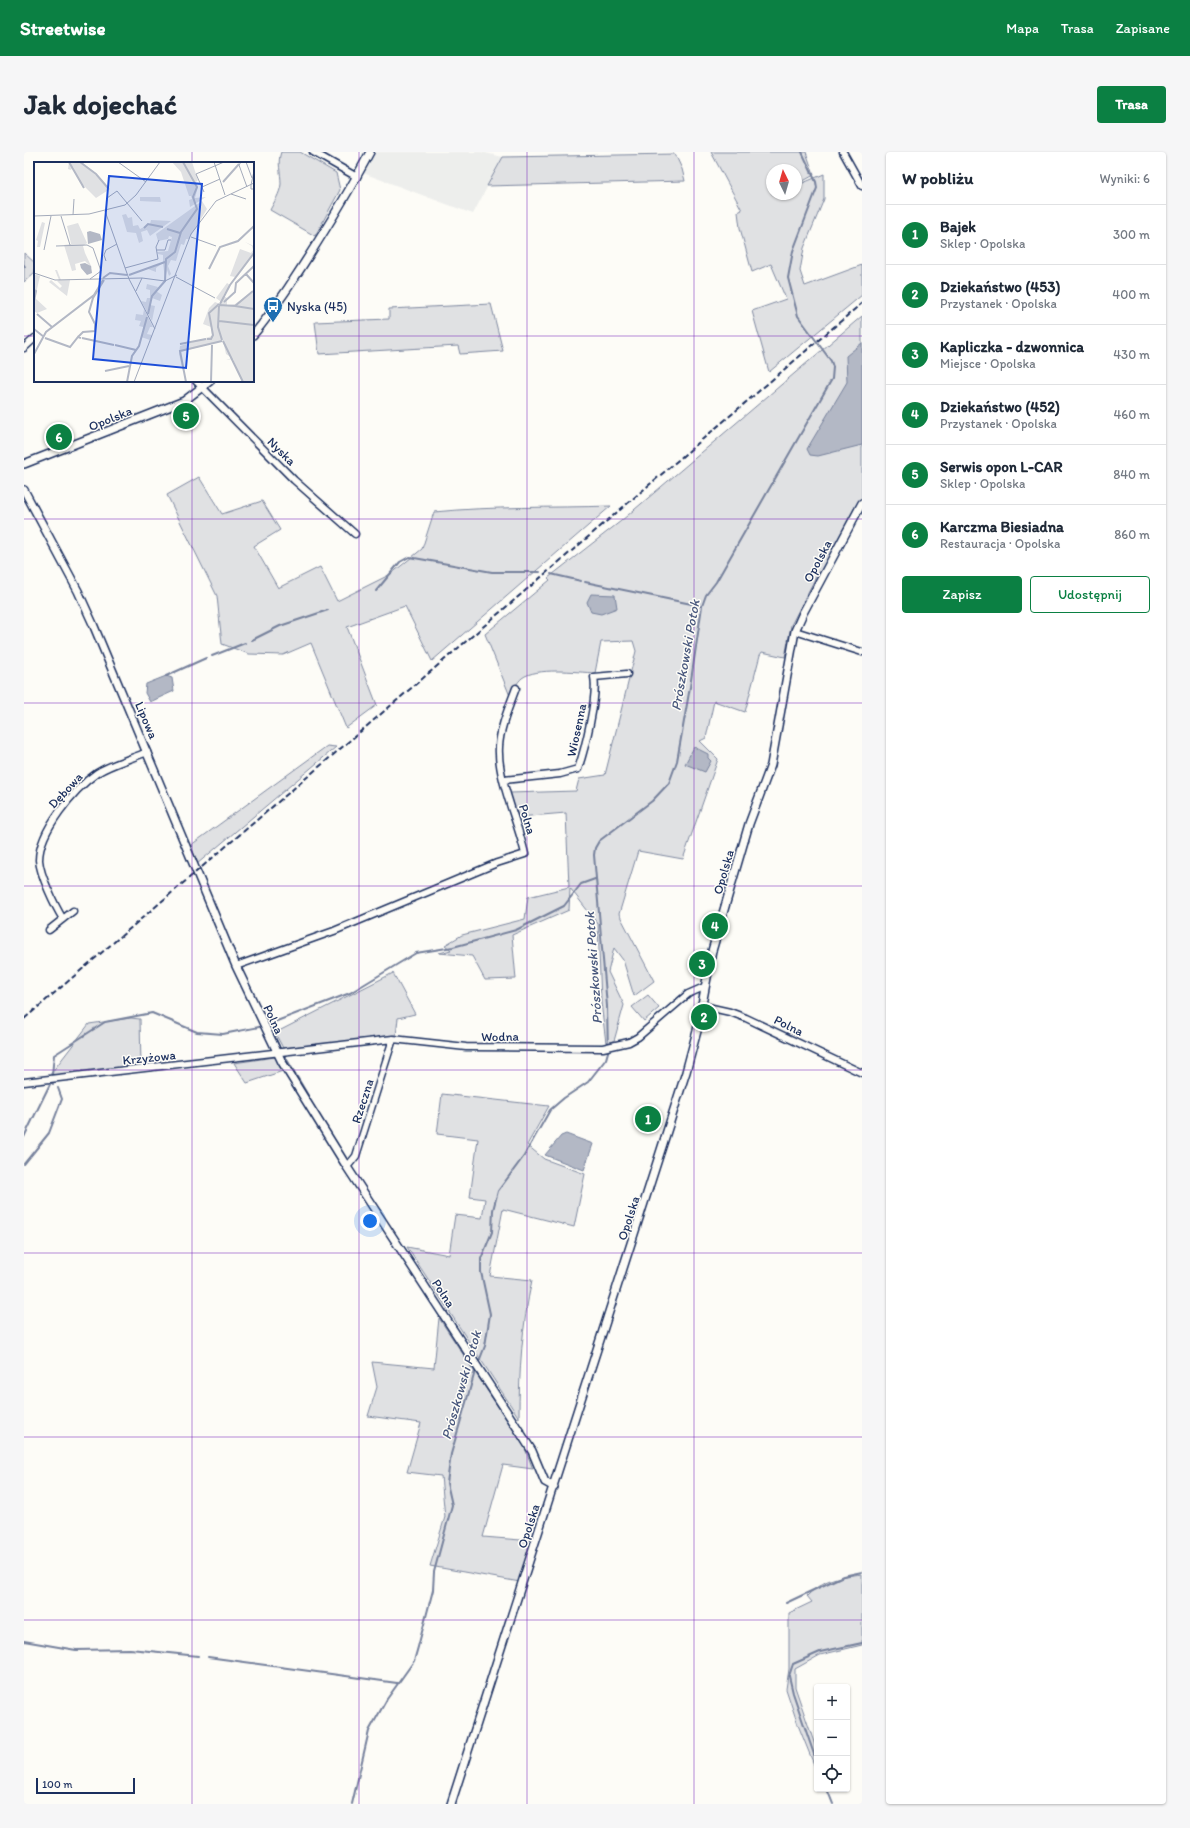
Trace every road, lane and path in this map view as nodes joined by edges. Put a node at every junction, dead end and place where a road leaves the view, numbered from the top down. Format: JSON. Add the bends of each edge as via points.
{"nodes":[{"id":1,"x":313,"y":152,"type":"edge"},
{"id":2,"x":370,"y":152,"type":"edge"},
{"id":3,"x":843,"y":152,"type":"edge"},
{"id":4,"x":357,"y":177,"type":"junction"},
{"id":5,"x":862,"y":184,"type":"edge"},
{"id":6,"x":254,"y":334,"type":"edge"},
{"id":7,"x":34,"y":339,"type":"edge"},
{"id":8,"x":24,"y":348,"type":"edge"},
{"id":9,"x":197,"y":382,"type":"edge"},
{"id":10,"x":209,"y":382,"type":"edge"},
{"id":11,"x":203,"y":388,"type":"junction"},
{"id":12,"x":24,"y":464,"type":"edge"},
{"id":13,"x":24,"y":490,"type":"edge"},
{"id":14,"x":862,"y":503,"type":"edge"},
{"id":15,"x":355,"y":534,"type":"dead end"},
{"id":16,"x":796,"y":631,"type":"junction"},
{"id":17,"x":862,"y":652,"type":"edge"},
{"id":18,"x":627,"y":674,"type":"dead end"},
{"id":19,"x":516,"y":688,"type":"dead end"},
{"id":20,"x":147,"y":752,"type":"junction"},
{"id":21,"x":504,"y":780,"type":"junction"},
{"id":22,"x":73,"y":911,"type":"dead end"},
{"id":23,"x":63,"y":919,"type":"junction"},
{"id":24,"x":49,"y":930,"type":"dead end"},
{"id":25,"x":236,"y":966,"type":"junction"},
{"id":26,"x":704,"y":986,"type":"junction"},
{"id":27,"x":703,"y":1006,"type":"junction"},
{"id":28,"x":393,"y":1039,"type":"junction"},
{"id":29,"x":276,"y":1052,"type":"junction"},
{"id":30,"x":862,"y":1074,"type":"edge"},
{"id":31,"x":24,"y":1082,"type":"edge"},
{"id":32,"x":348,"y":1167,"type":"junction"},
{"id":33,"x":554,"y":1487,"type":"junction"},
{"id":34,"x":451,"y":1804,"type":"edge"}],
"edges":[{"from":1,"to":4,"type":"street"},
{"from":2,"to":4,"type":"street"},
{"from":3,"to":5,"type":"street"},
{"from":4,"to":6,"type":"street","via":[[278,304]]},
{"from":7,"to":8,"type":"street"},
{"from":9,"to":11,"type":"street","name":"Nyska"},
{"from":10,"to":11,"type":"street"},
{"from":11,"to":12,"type":"street","name":"Opolska","via":[[184,401]]},
{"from":11,"to":15,"type":"street","name":"Nyska","via":[[294,480]]},
{"from":13,"to":20,"type":"street","name":"Lipowa","via":[[78,591]]},
{"from":14,"to":16,"type":"street","name":"Opolska","via":[[803,613]]},
{"from":16,"to":17,"type":"street"},
{"from":16,"to":26,"type":"street","name":"Opolska","via":[[771,765],[749,824]]},
{"from":18,"to":21,"type":"street","name":"Wiosenna","via":[[594,676],[596,684],[578,769],[565,773]]},
{"from":19,"to":21,"type":"street","name":"Polna","via":[[500,734],[498,754]]},
{"from":20,"to":23,"type":"street","name":"Dębowa","via":[[95,774],[54,818],[41,849],[39,861]]},
{"from":20,"to":25,"type":"street","name":"Lipowa"},
{"from":21,"to":25,"type":"street","name":"Polna","via":[[525,854]]},
{"from":22,"to":23,"type":"street"},
{"from":23,"to":24,"type":"street"},
{"from":25,"to":29,"type":"street","name":"Polna"},
{"from":26,"to":27,"type":"street","name":"Opolska"},
{"from":26,"to":28,"type":"street","name":"Wodna","via":[[688,994],[638,1037],[629,1042],[603,1048],[466,1047]]},
{"from":27,"to":30,"type":"street","name":"Polna","via":[[746,1018]]},
{"from":27,"to":33,"type":"street","name":"Opolska","via":[[676,1106]]},
{"from":28,"to":29,"type":"street","name":"Wodna"},
{"from":28,"to":32,"type":"street","name":"Rzeczna","via":[[356,1156]]},
{"from":29,"to":31,"type":"street","name":"Krzyżowa"},
{"from":29,"to":32,"type":"street","name":"Polna"},
{"from":32,"to":33,"type":"street","name":"Polna","via":[[532,1451],[545,1482]]},
{"from":33,"to":34,"type":"street","name":"Opolska"}]}
